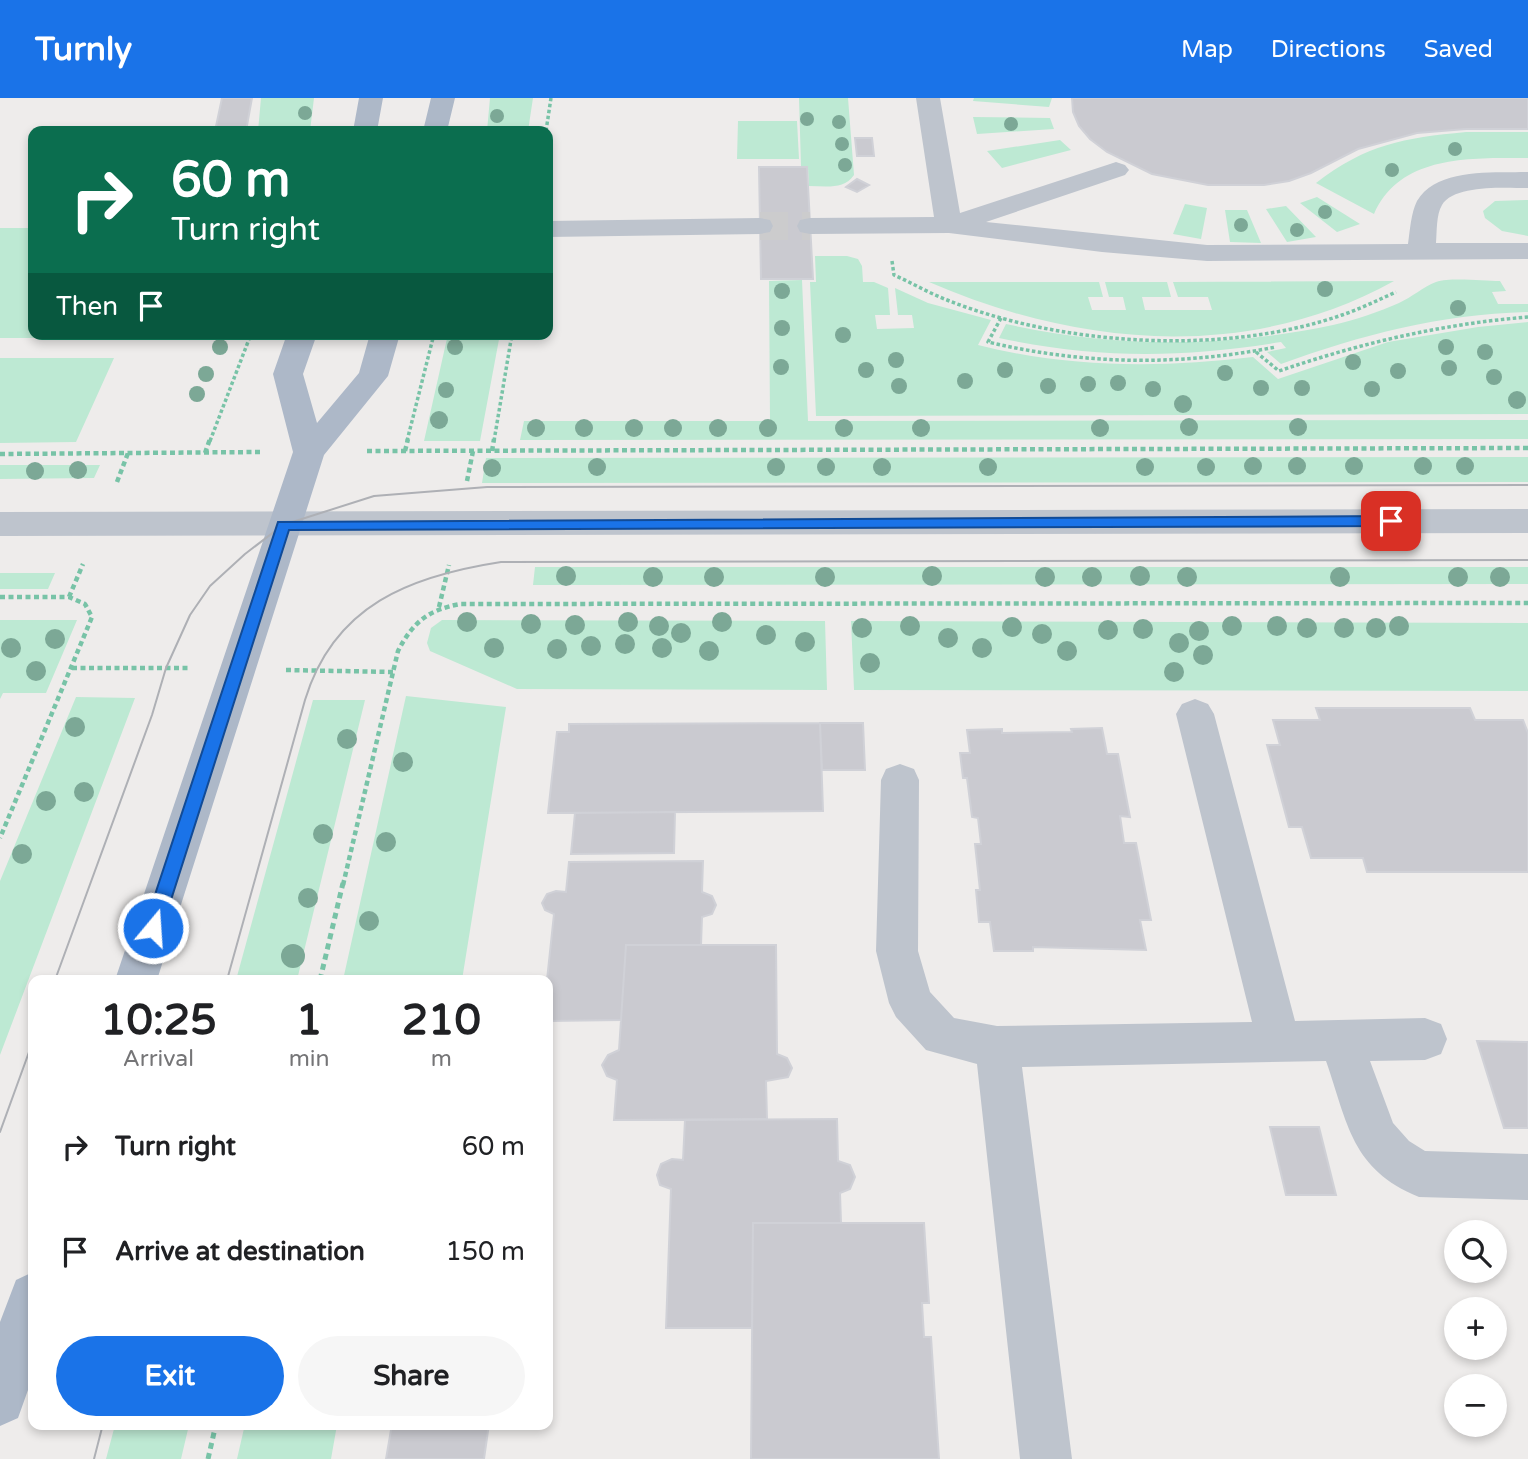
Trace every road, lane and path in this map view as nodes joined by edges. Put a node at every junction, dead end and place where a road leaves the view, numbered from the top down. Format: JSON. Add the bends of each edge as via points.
{"nodes":[{"id":1,"x":371,"y":98,"type":"edge"},
{"id":2,"x":443,"y":98,"type":"edge"},
{"id":3,"x":551,"y":98,"type":"edge"},
{"id":4,"x":928,"y":98,"type":"edge"},
{"id":5,"x":366,"y":126,"type":"edge"},
{"id":6,"x":436,"y":126,"type":"edge"},
{"id":7,"x":547,"y":126,"type":"edge"},
{"id":8,"x":1116,"y":170,"type":"dead end"},
{"id":9,"x":1528,"y":180,"type":"edge"},
{"id":10,"x":888,"y":225,"type":"junction"},
{"id":11,"x":948,"y":225,"type":"junction"},
{"id":12,"x":760,"y":226,"type":"tunnel mouth"},
{"id":13,"x":810,"y":226,"type":"tunnel mouth"},
{"id":14,"x":553,"y":229,"type":"edge"},
{"id":15,"x":1528,"y":250,"type":"edge"},
{"id":16,"x":1421,"y":251,"type":"junction"},
{"id":17,"x":1528,"y":317,"type":"edge"},
{"id":18,"x":1001,"y":318,"type":"junction"},
{"id":19,"x":249,"y":340,"type":"edge"},
{"id":20,"x":300,"y":340,"type":"edge"},
{"id":21,"x":383,"y":340,"type":"edge"},
{"id":22,"x":433,"y":340,"type":"edge"},
{"id":23,"x":511,"y":340,"type":"edge"},
{"id":24,"x":1276,"y":347,"type":"dead end"},
{"id":25,"x":1256,"y":352,"type":"junction"},
{"id":26,"x":1528,"y":448,"type":"edge"},
{"id":27,"x":405,"y":451,"type":"dead end"},
{"id":28,"x":473,"y":451,"type":"dead end"},
{"id":29,"x":492,"y":451,"type":"junction"},
{"id":30,"x":309,"y":452,"type":"junction"},
{"id":31,"x":128,"y":453,"type":"dead end"},
{"id":32,"x":205,"y":453,"type":"dead end"},
{"id":33,"x":0,"y":454,"type":"edge"},
{"id":34,"x":1528,"y":521,"type":"edge"},
{"id":35,"x":0,"y":524,"type":"edge"},
{"id":36,"x":283,"y":525,"type":"junction"},
{"id":37,"x":0,"y":597,"type":"edge"},
{"id":38,"x":1528,"y":603,"type":"edge"},
{"id":39,"x":1195,"y":715,"type":"dead end"},
{"id":40,"x":900,"y":780,"type":"dead end"},
{"id":41,"x":0,"y":838,"type":"edge"},
{"id":42,"x":138,"y":975,"type":"edge"},
{"id":43,"x":321,"y":975,"type":"edge"},
{"id":44,"x":1425,"y":1039,"type":"dead end"},
{"id":45,"x":1278,"y":1040,"type":"junction"},
{"id":46,"x":1341,"y":1040,"type":"junction"},
{"id":47,"x":997,"y":1047,"type":"junction"},
{"id":48,"x":1528,"y":1177,"type":"edge"},
{"id":49,"x":28,"y":1312,"type":"edge"},
{"id":50,"x":0,"y":1399,"type":"edge"},
{"id":51,"x":215,"y":1430,"type":"edge"},
{"id":52,"x":208,"y":1459,"type":"edge"},
{"id":53,"x":1046,"y":1459,"type":"edge"}],
"edges":[{"from":1,"to":5,"type":"main road"},
{"from":2,"to":6,"type":"main road"},
{"from":3,"to":7,"type":"path"},
{"from":4,"to":11,"type":"street"},
{"from":8,"to":11,"type":"street"},
{"from":9,"to":16,"type":"street","via":[[1473,181],[1446,189],[1430,203]]},
{"from":10,"to":11,"type":"street"},
{"from":10,"to":13,"type":"street"},
{"from":10,"to":18,"type":"path","via":[[894,275]]},
{"from":11,"to":16,"type":"street","via":[[1206,253]]},
{"from":12,"to":14,"type":"street"},
{"from":15,"to":16,"type":"street"},
{"from":16,"to":18,"type":"path","via":[[1422,275],[1416,282],[1357,310],[1291,328],[1207,338],[1121,338]]},
{"from":17,"to":25,"type":"path","via":[[1473,321],[1383,337],[1279,371]]},
{"from":18,"to":25,"type":"path","via":[[988,342],[1035,352],[1165,361]]},
{"from":19,"to":32,"type":"path"},
{"from":20,"to":30,"type":"main road","via":[[288,374]]},
{"from":21,"to":30,"type":"main road","via":[[373,376]]},
{"from":22,"to":27,"type":"path"},
{"from":23,"to":29,"type":"path"},
{"from":24,"to":25,"type":"path"},
{"from":26,"to":29,"type":"path"},
{"from":28,"to":29,"type":"path"},
{"from":30,"to":36,"type":"main road"},
{"from":31,"to":33,"type":"path"},
{"from":34,"to":36,"type":"street"},
{"from":35,"to":36,"type":"street"},
{"from":36,"to":42,"type":"main road"},
{"from":37,"to":41,"type":"path","via":[[69,597],[85,604],[92,617]]},
{"from":38,"to":43,"type":"path","via":[[460,604],[439,608],[411,625],[398,651]]},
{"from":39,"to":45,"type":"street"},
{"from":40,"to":47,"type":"street","via":[[897,951],[911,1003],[942,1036]]},
{"from":44,"to":46,"type":"street"},
{"from":45,"to":46,"type":"street"},
{"from":45,"to":47,"type":"street"},
{"from":46,"to":48,"type":"street","via":[[1375,1137],[1393,1157],[1419,1174]]},
{"from":47,"to":53,"type":"street"},
{"from":49,"to":50,"type":"main road"},
{"from":51,"to":52,"type":"path"}]}
